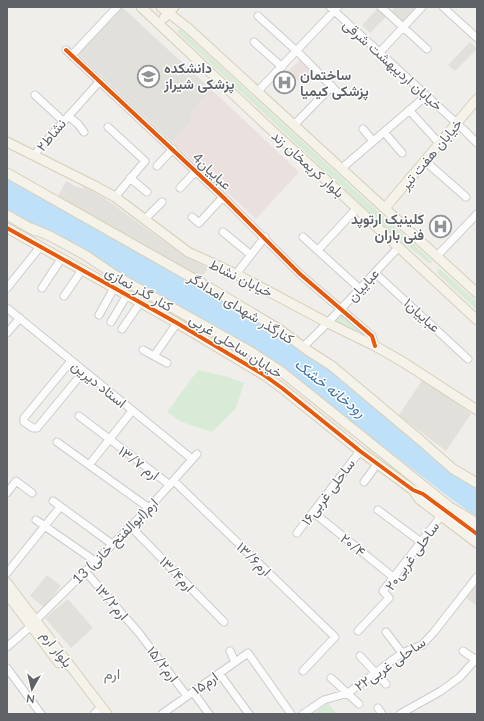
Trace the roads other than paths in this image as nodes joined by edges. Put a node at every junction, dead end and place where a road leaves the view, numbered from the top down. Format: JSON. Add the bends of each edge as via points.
{"nodes":[{"id":1,"x":117,"y":7,"type":"edge"},
{"id":2,"x":141,"y":7,"type":"edge"},
{"id":3,"x":161,"y":7,"type":"edge"},
{"id":4,"x":422,"y":7,"type":"edge"},
{"id":5,"x":444,"y":7,"type":"edge"},
{"id":6,"x":334,"y":8,"type":"edge"},
{"id":7,"x":382,"y":8,"type":"edge"},
{"id":8,"x":171,"y":10,"type":"edge"},
{"id":9,"x":258,"y":16,"type":"dead end"},
{"id":10,"x":158,"y":22,"type":"junction"},
{"id":11,"x":182,"y":24,"type":"junction"},
{"id":12,"x":403,"y":27,"type":"junction"},
{"id":13,"x":171,"y":35,"type":"junction"},
{"id":14,"x":477,"y":38,"type":"edge"},
{"id":15,"x":254,"y":42,"type":"dead end"},
{"id":16,"x":427,"y":49,"type":"dead end"},
{"id":17,"x":66,"y":50,"type":"dead end"},
{"id":18,"x":297,"y":52,"type":"junction"},
{"id":19,"x":379,"y":53,"type":"junction"},
{"id":20,"x":72,"y":55,"type":"junction"},
{"id":21,"x":282,"y":67,"type":"junction"},
{"id":22,"x":100,"y":81,"type":"junction"},
{"id":23,"x":258,"y":91,"type":"junction"},
{"id":24,"x":35,"y":95,"type":"dead end"},
{"id":25,"x":426,"y":96,"type":"junction"},
{"id":26,"x":477,"y":99,"type":"edge"},
{"id":27,"x":409,"y":110,"type":"junction"},
{"id":28,"x":65,"y":118,"type":"junction"},
{"id":29,"x":457,"y":124,"type":"junction"},
{"id":30,"x":294,"y":125,"type":"junction"},
{"id":31,"x":108,"y":127,"type":"dead end"},
{"id":32,"x":363,"y":130,"type":"dead end"},
{"id":33,"x":84,"y":132,"type":"dead end"},
{"id":34,"x":384,"y":132,"type":"junction"},
{"id":35,"x":373,"y":141,"type":"junction"},
{"id":36,"x":7,"y":142,"type":"edge"},
{"id":37,"x":477,"y":143,"type":"edge"},
{"id":38,"x":440,"y":144,"type":"junction"},
{"id":39,"x":173,"y":149,"type":"junction"},
{"id":40,"x":402,"y":153,"type":"dead end"},
{"id":41,"x":35,"y":155,"type":"junction"},
{"id":42,"x":425,"y":161,"type":"junction"},
{"id":43,"x":157,"y":166,"type":"dead end"},
{"id":44,"x":342,"y":168,"type":"junction"},
{"id":45,"x":7,"y":170,"type":"edge"},
{"id":46,"x":196,"y":170,"type":"junction"},
{"id":47,"x":7,"y":173,"type":"edge"},
{"id":48,"x":130,"y":178,"type":"junction"},
{"id":49,"x":19,"y":180,"type":"junction"},
{"id":50,"x":180,"y":188,"type":"dead end"},
{"id":51,"x":146,"y":192,"type":"dead end"},
{"id":52,"x":223,"y":196,"type":"junction"},
{"id":53,"x":115,"y":197,"type":"junction"},
{"id":54,"x":466,"y":197,"type":"dead end"},
{"id":55,"x":162,"y":202,"type":"dead end"},
{"id":56,"x":357,"y":208,"type":"junction"},
{"id":57,"x":385,"y":208,"type":"junction"},
{"id":58,"x":477,"y":214,"type":"edge"},
{"id":59,"x":7,"y":215,"type":"edge"},
{"id":60,"x":192,"y":218,"type":"dead end"},
{"id":61,"x":145,"y":219,"type":"junction"},
{"id":62,"x":7,"y":228,"type":"edge"},
{"id":63,"x":31,"y":228,"type":"junction"},
{"id":64,"x":223,"y":232,"type":"dead end"},
{"id":65,"x":303,"y":237,"type":"dead end"},
{"id":66,"x":265,"y":238,"type":"junction"},
{"id":67,"x":40,"y":247,"type":"junction"},
{"id":68,"x":400,"y":247,"type":"junction"},
{"id":69,"x":318,"y":250,"type":"junction"},
{"id":70,"x":251,"y":255,"type":"junction"},
{"id":71,"x":437,"y":256,"type":"junction"},
{"id":72,"x":61,"y":259,"type":"junction"},
{"id":73,"x":82,"y":270,"type":"junction"},
{"id":74,"x":375,"y":272,"type":"junction"},
{"id":75,"x":236,"y":274,"type":"junction"},
{"id":76,"x":113,"y":287,"type":"junction"},
{"id":77,"x":7,"y":288,"type":"edge"},
{"id":78,"x":42,"y":288,"type":"dead end"},
{"id":79,"x":359,"y":288,"type":"junction"},
{"id":80,"x":477,"y":293,"type":"edge"},
{"id":81,"x":127,"y":295,"type":"junction"},
{"id":82,"x":64,"y":296,"type":"dead end"},
{"id":83,"x":140,"y":303,"type":"junction"},
{"id":84,"x":7,"y":308,"type":"edge"},
{"id":85,"x":340,"y":310,"type":"junction"},
{"id":86,"x":99,"y":315,"type":"dead end"},
{"id":87,"x":20,"y":318,"type":"junction"},
{"id":88,"x":477,"y":320,"type":"edge"},
{"id":89,"x":111,"y":322,"type":"dead end"},
{"id":90,"x":177,"y":323,"type":"junction"},
{"id":91,"x":328,"y":323,"type":"junction"},
{"id":92,"x":122,"y":329,"type":"dead end"},
{"id":93,"x":7,"y":333,"type":"edge"},
{"id":94,"x":306,"y":344,"type":"dead end"},
{"id":95,"x":375,"y":346,"type":"junction"},
{"id":96,"x":143,"y":350,"type":"dead end"},
{"id":97,"x":154,"y":356,"type":"junction"},
{"id":98,"x":468,"y":359,"type":"dead end"},
{"id":99,"x":71,"y":361,"type":"junction"},
{"id":100,"x":167,"y":363,"type":"dead end"},
{"id":101,"x":84,"y":371,"type":"junction"},
{"id":102,"x":477,"y":409,"type":"edge"},
{"id":103,"x":132,"y":411,"type":"junction"},
{"id":104,"x":79,"y":416,"type":"dead end"},
{"id":105,"x":419,"y":438,"type":"junction"},
{"id":106,"x":110,"y":440,"type":"junction"},
{"id":107,"x":57,"y":442,"type":"dead end"},
{"id":108,"x":360,"y":451,"type":"junction"},
{"id":109,"x":195,"y":456,"type":"joint"},
{"id":110,"x":378,"y":463,"type":"junction"},
{"id":111,"x":89,"y":465,"type":"junction"},
{"id":112,"x":477,"y":478,"type":"edge"},
{"id":113,"x":364,"y":482,"type":"dead end"},
{"id":114,"x":172,"y":483,"type":"junction"},
{"id":115,"x":477,"y":483,"type":"edge"},
{"id":116,"x":413,"y":490,"type":"junction"},
{"id":117,"x":7,"y":493,"type":"edge"},
{"id":118,"x":32,"y":493,"type":"dead end"},
{"id":119,"x":53,"y":501,"type":"dead end"},
{"id":120,"x":60,"y":507,"type":"junction"},
{"id":121,"x":149,"y":508,"type":"junction"},
{"id":122,"x":378,"y":510,"type":"dead end"},
{"id":123,"x":313,"y":512,"type":"junction"},
{"id":124,"x":441,"y":516,"type":"junction"},
{"id":125,"x":36,"y":520,"type":"dead end"},
{"id":126,"x":460,"y":522,"type":"junction"},
{"id":127,"x":477,"y":523,"type":"edge"},
{"id":128,"x":44,"y":526,"type":"junction"},
{"id":129,"x":130,"y":526,"type":"junction"},
{"id":130,"x":477,"y":529,"type":"edge"},
{"id":131,"x":297,"y":533,"type":"dead end"},
{"id":132,"x":477,"y":534,"type":"edge"},
{"id":133,"x":421,"y":542,"type":"junction"},
{"id":134,"x":477,"y":543,"type":"edge"},
{"id":135,"x":112,"y":544,"type":"junction"},
{"id":136,"x":95,"y":561,"type":"junction"},
{"id":137,"x":85,"y":571,"type":"junction"},
{"id":138,"x":7,"y":573,"type":"edge"},
{"id":139,"x":393,"y":577,"type":"junction"},
{"id":140,"x":477,"y":577,"type":"edge"},
{"id":141,"x":7,"y":583,"type":"edge"},
{"id":142,"x":7,"y":594,"type":"edge"},
{"id":143,"x":224,"y":622,"type":"dead end"},
{"id":144,"x":33,"y":624,"type":"junction"},
{"id":145,"x":358,"y":631,"type":"dead end"},
{"id":146,"x":386,"y":632,"type":"dead end"},
{"id":147,"x":139,"y":633,"type":"joint"},
{"id":148,"x":7,"y":647,"type":"edge"},
{"id":149,"x":230,"y":651,"type":"dead end"},
{"id":150,"x":463,"y":651,"type":"dead end"},
{"id":151,"x":402,"y":653,"type":"junction"},
{"id":152,"x":360,"y":656,"type":"dead end"},
{"id":153,"x":476,"y":659,"type":"edge"},
{"id":154,"x":235,"y":662,"type":"junction"},
{"id":155,"x":7,"y":668,"type":"edge"},
{"id":156,"x":303,"y":671,"type":"dead end"},
{"id":157,"x":219,"y":673,"type":"junction"},
{"id":158,"x":375,"y":673,"type":"junction"},
{"id":159,"x":331,"y":678,"type":"dead end"},
{"id":160,"x":386,"y":684,"type":"dead end"},
{"id":161,"x":348,"y":693,"type":"junction"},
{"id":162,"x":190,"y":694,"type":"junction"},
{"id":163,"x":359,"y":704,"type":"dead end"},
{"id":164,"x":97,"y":713,"type":"edge"},
{"id":165,"x":165,"y":713,"type":"edge"},
{"id":166,"x":41,"y":714,"type":"edge"},
{"id":167,"x":107,"y":714,"type":"edge"},
{"id":168,"x":209,"y":714,"type":"edge"},
{"id":169,"x":249,"y":714,"type":"edge"},
{"id":170,"x":291,"y":714,"type":"edge"},
{"id":171,"x":303,"y":714,"type":"edge"},
{"id":172,"x":400,"y":714,"type":"edge"}],
"edges":[{"from":1,"to":20,"type":"street"},
{"from":2,"to":10,"type":"main road","name":"بلوار کریمخان زند"},
{"from":3,"to":8,"type":"main road","name":"بلوار کریمخان زند"},
{"from":4,"to":12,"type":"street"},
{"from":5,"to":14,"type":"street"},
{"from":6,"to":18,"type":"street"},
{"from":6,"to":19,"type":"street","name":"خیابان اردیبهشت شرقی"},
{"from":7,"to":12,"type":"street"},
{"from":8,"to":10,"type":"main road"},
{"from":8,"to":11,"type":"main road","name":"بلوار کریمخان زند"},
{"from":9,"to":18,"type":"street"},
{"from":10,"to":13,"type":"main road","name":"بلوار کریمخان زند"},
{"from":11,"to":13,"type":"main road","via":[[173,25]]},
{"from":11,"to":23,"type":"main road","name":"بلوار کریمخان زند"},
{"from":12,"to":16,"type":"street"},
{"from":12,"to":19,"type":"street"},
{"from":13,"to":56,"type":"main road","name":"بلوار کریمخان زند"},
{"from":15,"to":21,"type":"street"},
{"from":17,"to":20,"type":"street","name":"عباییان4"},
{"from":18,"to":21,"type":"street"},
{"from":18,"to":30,"type":"street","via":[[335,89]]},
{"from":19,"to":25,"type":"street","name":"خیابان اردیبهشت شرقی"},
{"from":20,"to":22,"type":"street","name":"عباییان4"},
{"from":21,"to":23,"type":"street"},
{"from":22,"to":28,"type":"street","name":"نشاط۲"},
{"from":22,"to":39,"type":"street","name":"عباییان4"},
{"from":23,"to":30,"type":"main road","name":"بلوار کریمخان زند"},
{"from":24,"to":28,"type":"street"},
{"from":25,"to":27,"type":"street"},
{"from":25,"to":29,"type":"street","name":"خیابان اردیبهشت شرقی"},
{"from":26,"to":29,"type":"main road","name":"خیابان هفت تیر"},
{"from":27,"to":34,"type":"street"},
{"from":27,"to":38,"type":"street"},
{"from":28,"to":33,"type":"street","via":[[78,124]]},
{"from":28,"to":41,"type":"street","name":"نشاط۲"},
{"from":29,"to":37,"type":"street","name":"خیابان اردیبهشت شرقی"},
{"from":29,"to":38,"type":"main road","name":"خیابان هفت تیر"},
{"from":30,"to":44,"type":"main road","name":"بلوار کریمخان زند"},
{"from":31,"to":48,"type":"street","via":[[145,162]]},
{"from":32,"to":35,"type":"street"},
{"from":34,"to":35,"type":"street"},
{"from":34,"to":40,"type":"street"},
{"from":35,"to":44,"type":"street"},
{"from":36,"to":41,"type":"main road","name":"خیابان نشاط"},
{"from":38,"to":42,"type":"main road","name":"خیابان هفت تیر"},
{"from":39,"to":43,"type":"street"},
{"from":39,"to":46,"type":"street","name":"عباییان4"},
{"from":41,"to":53,"type":"main road","name":"خیابان نشاط"},
{"from":42,"to":54,"type":"street"},
{"from":42,"to":57,"type":"main road","name":"خیابان هفت تیر"},
{"from":44,"to":57,"type":"main road","name":"بلوار کریمخان زند"},
{"from":45,"to":49,"type":"main road"},
{"from":46,"to":50,"type":"street"},
{"from":46,"to":52,"type":"street","name":"عباییان4"},
{"from":47,"to":49,"type":"main road","name":"کنارگذر شهدای امدادگر"},
{"from":48,"to":51,"type":"street"},
{"from":48,"to":53,"type":"street"},
{"from":49,"to":105,"type":"main road","name":"کنارگذر شهدای امدادگر","via":[[279,329],[332,366]]},
{"from":52,"to":60,"type":"street","via":[[199,223]]},
{"from":52,"to":66,"type":"street","name":"عباییان4"},
{"from":53,"to":61,"type":"main road","name":"خیابان نشاط"},
{"from":55,"to":61,"type":"street"},
{"from":56,"to":68,"type":"main road","name":"بلوار کریمخان زند"},
{"from":56,"to":69,"type":"street"},
{"from":57,"to":71,"type":"main road","name":"بلوار کریمخان زند"},
{"from":58,"to":71,"type":"street"},
{"from":59,"to":63,"type":"main road"},
{"from":61,"to":75,"type":"main road","name":"خیابان نشاط","via":[[188,252]]},
{"from":62,"to":67,"type":"main road","name":"خیابان ساحلی غربی"},
{"from":63,"to":76,"type":"main road","via":[[81,259],[99,272]]},
{"from":63,"to":127,"type":"main road","name":"کنار گذر نمازی","via":[[85,255],[116,276],[282,372],[450,507]]},
{"from":64,"to":70,"type":"street"},
{"from":65,"to":69,"type":"street"},
{"from":66,"to":70,"type":"street"},
{"from":66,"to":85,"type":"street","name":"عباییان4"},
{"from":67,"to":72,"type":"main road","name":"خیابان ساحلی غربی"},
{"from":67,"to":77,"type":"street"},
{"from":68,"to":74,"type":"street","name":"عباییان"},
{"from":68,"to":88,"type":"main road","name":"بلوار کریمخان زند"},
{"from":69,"to":79,"type":"street"},
{"from":70,"to":75,"type":"street"},
{"from":71,"to":80,"type":"main road","name":"بلوار کریمخان زند"},
{"from":72,"to":73,"type":"main road","name":"خیابان ساحلی غربی"},
{"from":72,"to":78,"type":"street"},
{"from":73,"to":76,"type":"main road","name":"خیابان ساحلی غربی"},
{"from":73,"to":82,"type":"street"},
{"from":74,"to":79,"type":"street","name":"عباییان"},
{"from":74,"to":98,"type":"street","name":"عباییان۱"},
{"from":75,"to":91,"type":"main road","name":"خیابان نشاط"},
{"from":76,"to":81,"type":"main road","name":"خیابان ساحلی غربی"},
{"from":76,"to":86,"type":"street"},
{"from":79,"to":85,"type":"street","name":"عباییان"},
{"from":81,"to":83,"type":"main road","name":"خیابان ساحلی غربی"},
{"from":81,"to":89,"type":"street"},
{"from":83,"to":90,"type":"main road","name":"خیابان ساحلی غربی"},
{"from":83,"to":92,"type":"street"},
{"from":84,"to":87,"type":"street","name":"استاد دیرین"},
{"from":85,"to":91,"type":"street","name":"عباییان"},
{"from":85,"to":95,"type":"street","name":"عباییان4","via":[[372,336]]},
{"from":87,"to":93,"type":"street"},
{"from":87,"to":99,"type":"street","name":"استاد دیرین"},
{"from":90,"to":97,"type":"street"},
{"from":90,"to":108,"type":"main road","name":"خیابان ساحلی غربی","via":[[282,388]]},
{"from":91,"to":94,"type":"street","name":"عباییان"},
{"from":91,"to":95,"type":"main road","name":"خیابان نشاط"},
{"from":95,"to":102,"type":"main road","name":"خیابان نشاط"},
{"from":96,"to":97,"type":"street"},
{"from":97,"to":100,"type":"street"},
{"from":99,"to":101,"type":"street","name":"استاد دیرین"},
{"from":99,"to":101,"type":"street","via":[[24,422],[37,428]]},
{"from":101,"to":103,"type":"street","name":"استاد دیرین"},
{"from":103,"to":106,"type":"street"},
{"from":103,"to":109,"type":"street","name":"استاد دیرین"},
{"from":104,"to":106,"type":"street","name":"۱۳/۷ ارم"},
{"from":105,"to":112,"type":"main road"},
{"from":105,"to":115,"type":"main road","name":"کنارگذر شهدای امدادگر","via":[[453,469]]},
{"from":106,"to":111,"type":"street"},
{"from":106,"to":114,"type":"street","name":"۱۳/۷ ارم"},
{"from":107,"to":111,"type":"street"},
{"from":108,"to":110,"type":"main road","name":"خیابان ساحلی غربی"},
{"from":108,"to":123,"type":"street","name":"ساحلی غربی۱۶"},
{"from":109,"to":114,"type":"street","name":"13 ارم(ابوالفتح خانی)"},
{"from":110,"to":113,"type":"street"},
{"from":110,"to":116,"type":"main road","name":"خیابان ساحلی غربی"},
{"from":111,"to":121,"type":"street"},
{"from":114,"to":121,"type":"street","name":"13 ارم(ابوالفتح خانی)"},
{"from":114,"to":156,"type":"street","name":"۱۳/۶ارم","via":[[335,637]]},
{"from":116,"to":124,"type":"main road","name":"خیابان ساحلی غربی","via":[[419,499]]},
{"from":116,"to":126,"type":"main road","name":"خیابان ساحلی غربی","via":[[423,494]]},
{"from":117,"to":118,"type":"street","via":[[16,481]]},
{"from":119,"to":120,"type":"street"},
{"from":120,"to":128,"type":"street"},
{"from":120,"to":135,"type":"street"},
{"from":121,"to":129,"type":"street","name":"13 ارم(ابوالفتح خانی)"},
{"from":122,"to":133,"type":"street"},
{"from":123,"to":131,"type":"street","name":"ساحلی غربی۱۶"},
{"from":123,"to":139,"type":"street","name":"۲۰/۴"},
{"from":124,"to":133,"type":"street","name":"ساحلی غربی۲۰"},
{"from":124,"to":134,"type":"main road","name":"خیابان ساحلی غربی"},
{"from":125,"to":128,"type":"street"},
{"from":126,"to":130,"type":"main road"},
{"from":126,"to":132,"type":"main road","name":"خیابان ساحلی غربی"},
{"from":128,"to":136,"type":"street"},
{"from":128,"to":138,"type":"street"},
{"from":129,"to":135,"type":"street","name":"13 ارم(ابوالفتح خانی)"},
{"from":129,"to":143,"type":"street","name":"۱۳/۴ارم"},
{"from":133,"to":139,"type":"street","name":"ساحلی غربی۲۰"},
{"from":135,"to":136,"type":"street","name":"13 ارم(ابوالفتح خانی)"},
{"from":136,"to":137,"type":"street","name":"13 ارم(ابوالفتح خانی)"},
{"from":137,"to":144,"type":"street","name":"13 ارم(ابوالفتح خانی)"},
{"from":137,"to":147,"type":"street","name":"۱۳/۲ارم"},
{"from":139,"to":145,"type":"street","name":"ساحلی غربی۲۰","via":[[383,591],[389,598]]},
{"from":140,"to":151,"type":"street","name":"ساحلی غربی۲۲","via":[[422,645]]},
{"from":141,"to":144,"type":"main road","name":"بلوار ارم"},
{"from":142,"to":144,"type":"main road","name":"بلوار ارم"},
{"from":144,"to":148,"type":"street","name":"13 ارم(ابوالفتح خانی)"},
{"from":144,"to":164,"type":"main road","name":"بلوار ارم"},
{"from":144,"to":167,"type":"main road","name":"بلوار ارم"},
{"from":146,"to":151,"type":"street"},
{"from":147,"to":162,"type":"street","name":"۱۵/۲ارم"},
{"from":149,"to":154,"type":"street"},
{"from":150,"to":153,"type":"street"},
{"from":151,"to":158,"type":"street","name":"ساحلی غربی۲۲"},
{"from":152,"to":158,"type":"street"},
{"from":153,"to":172,"type":"street","via":[[460,677],[441,691]]},
{"from":154,"to":157,"type":"street","name":"ارم۱۵"},
{"from":154,"to":170,"type":"street","name":"ارم۱۵","via":[[248,653]]},
{"from":155,"to":166,"type":"street"},
{"from":157,"to":162,"type":"street","name":"ارم۱۵"},
{"from":157,"to":169,"type":"street"},
{"from":158,"to":160,"type":"street"},
{"from":158,"to":161,"type":"street","name":"ساحلی غربی۲۲"},
{"from":159,"to":161,"type":"street"},
{"from":161,"to":163,"type":"street"},
{"from":161,"to":171,"type":"street","via":[[324,700]]},
{"from":162,"to":165,"type":"street","name":"ارم۱۵"},
{"from":162,"to":168,"type":"street","name":"۱۵/۲ارم"}]}
